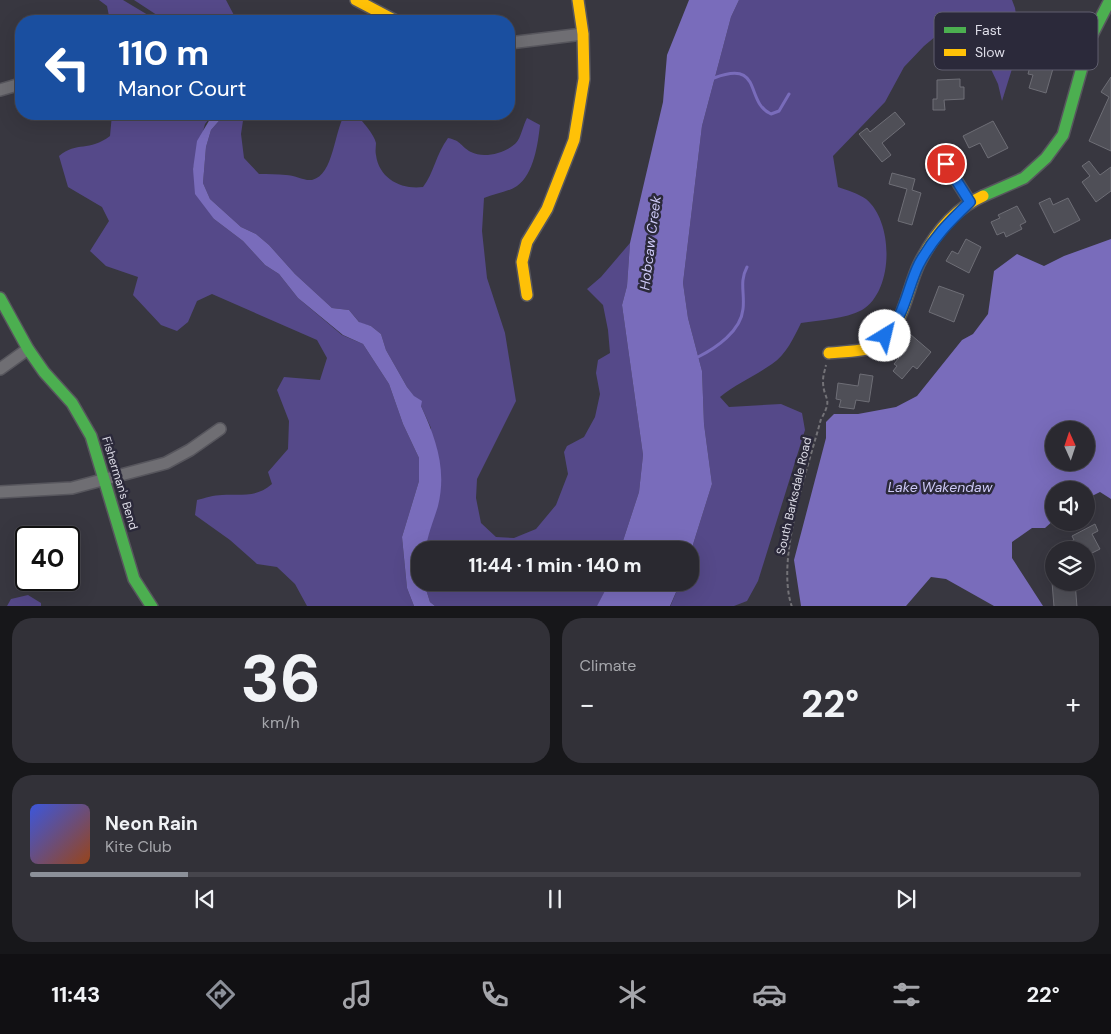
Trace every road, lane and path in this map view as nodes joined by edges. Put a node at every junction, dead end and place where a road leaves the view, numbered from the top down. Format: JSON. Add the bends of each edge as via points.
{"nodes":[{"id":1,"x":356,"y":0,"type":"edge"},
{"id":2,"x":578,"y":0,"type":"edge"},
{"id":3,"x":1110,"y":0,"type":"edge"},
{"id":4,"x":385,"y":15,"type":"edge"},
{"id":5,"x":1098,"y":23,"type":"edge"},
{"id":6,"x":583,"y":34,"type":"junction"},
{"id":7,"x":515,"y":42,"type":"edge"},
{"id":8,"x":1081,"y":70,"type":"edge"},
{"id":9,"x":15,"y":86,"type":"edge"},
{"id":10,"x":0,"y":90,"type":"edge"},
{"id":11,"x":946,"y":164,"type":"dead end"},
{"id":12,"x":970,"y":202,"type":"junction"},
{"id":13,"x":527,"y":295,"type":"dead end"},
{"id":14,"x":0,"y":298,"type":"edge"},
{"id":15,"x":28,"y":349,"type":"junction"},
{"id":16,"x":829,"y":353,"type":"joint"},
{"id":17,"x":0,"y":369,"type":"edge"},
{"id":18,"x":220,"y":429,"type":"dead end"},
{"id":19,"x":105,"y":481,"type":"junction"},
{"id":20,"x":0,"y":492,"type":"edge"},
{"id":21,"x":152,"y":606,"type":"edge"},
{"id":22,"x":792,"y":606,"type":"edge"}],
"edges":[{"from":1,"to":4,"type":"street"},
{"from":2,"to":6,"type":"street"},
{"from":3,"to":5,"type":"street"},
{"from":6,"to":7,"type":"street"},
{"from":6,"to":13,"type":"street","via":[[584,79],[574,140],[547,209],[527,242],[522,262]]},
{"from":8,"to":12,"type":"street","via":[[1063,134],[1046,158],[1024,178]]},
{"from":9,"to":10,"type":"street"},
{"from":11,"to":12,"type":"street"},
{"from":12,"to":16,"type":"street","via":[[940,229],[919,265],[896,326],[874,346]]},
{"from":14,"to":15,"type":"street","name":"Fisherman's Bend"},
{"from":15,"to":17,"type":"street"},
{"from":15,"to":19,"type":"street","name":"Fisherman's Bend","via":[[72,403],[91,436]]},
{"from":16,"to":22,"type":"path","name":"South Barksdale Road","via":[[822,379],[829,398],[827,409],[821,419],[789,550],[786,581]]},
{"from":18,"to":19,"type":"street","via":[[166,463]]},
{"from":19,"to":20,"type":"street","via":[[72,488]]},
{"from":19,"to":21,"type":"street","name":"Fisherman's Bend","via":[[134,579]]}]}
